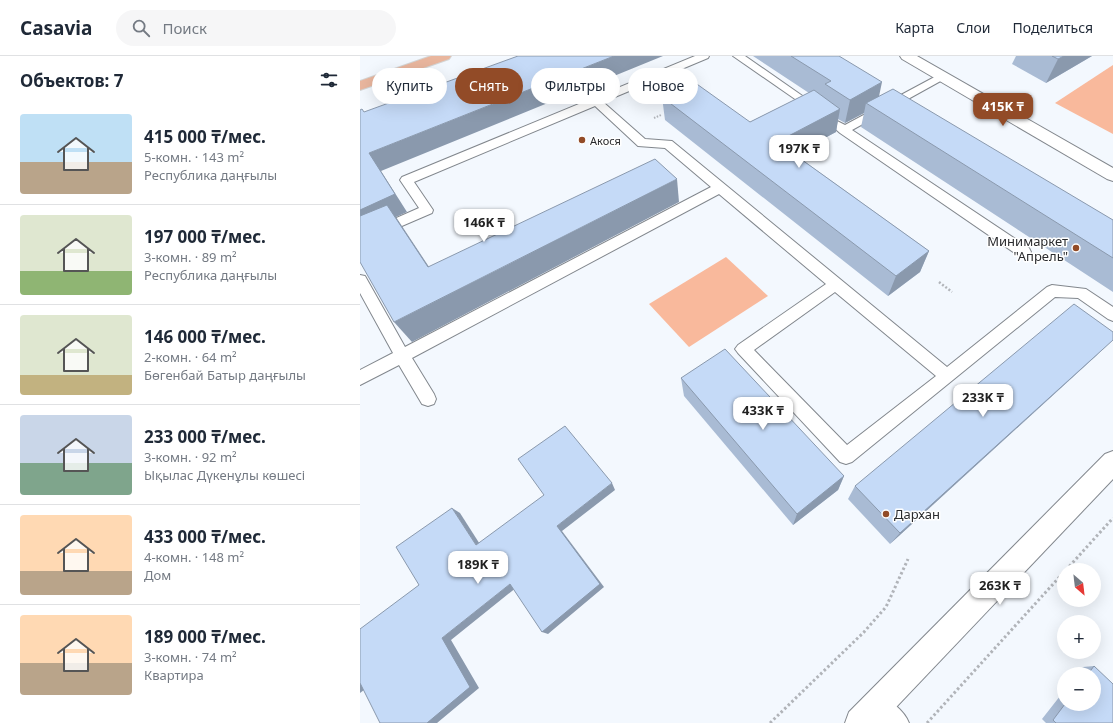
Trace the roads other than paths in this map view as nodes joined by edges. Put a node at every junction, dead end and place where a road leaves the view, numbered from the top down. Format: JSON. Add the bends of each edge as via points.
{"nodes":[{"id":1,"x":444,"y":56,"type":"edge"},
{"id":2,"x":704,"y":56,"type":"edge"},
{"id":3,"x":738,"y":56,"type":"edge"},
{"id":4,"x":907,"y":56,"type":"edge"},
{"id":5,"x":942,"y":76,"type":"junction"},
{"id":6,"x":360,"y":86,"type":"edge"},
{"id":7,"x":620,"y":91,"type":"edge"},
{"id":8,"x":804,"y":101,"type":"edge"},
{"id":9,"x":589,"y":104,"type":"edge"},
{"id":10,"x":599,"y":104,"type":"edge"},
{"id":11,"x":827,"y":118,"type":"edge"},
{"id":12,"x":844,"y":130,"type":"junction"},
{"id":13,"x":1113,"y":175,"type":"edge"},
{"id":14,"x":720,"y":188,"type":"junction"},
{"id":15,"x":360,"y":239,"type":"edge"},
{"id":16,"x":1024,"y":252,"type":"dead end"},
{"id":17,"x":360,"y":280,"type":"edge"},
{"id":18,"x":836,"y":284,"type":"junction"},
{"id":19,"x":1113,"y":315,"type":"edge"},
{"id":20,"x":402,"y":356,"type":"junction"},
{"id":21,"x":947,"y":376,"type":"junction"},
{"id":22,"x":360,"y":378,"type":"edge"},
{"id":23,"x":428,"y":399,"type":"dead end"},
{"id":24,"x":1113,"y":462,"type":"edge"},
{"id":25,"x":878,"y":705,"type":"junction"},
{"id":26,"x":860,"y":723,"type":"edge"},
{"id":27,"x":898,"y":723,"type":"edge"}],
"edges":[{"from":1,"to":6,"type":"main road"},
{"from":2,"to":7,"type":"lane"},
{"from":3,"to":8,"type":"lane"},
{"from":4,"to":5,"type":"main road"},
{"from":5,"to":12,"type":"lane"},
{"from":5,"to":13,"type":"main road"},
{"from":9,"to":15,"type":"lane","via":[[406,180],[427,210]]},
{"from":10,"to":14,"type":"lane","via":[[642,143],[668,144]]},
{"from":11,"to":12,"type":"lane"},
{"from":12,"to":16,"type":"lane"},
{"from":14,"to":18,"type":"lane"},
{"from":14,"to":20,"type":"lane"},
{"from":17,"to":20,"type":"lane"},
{"from":18,"to":21,"type":"lane"},
{"from":18,"to":21,"type":"lane","via":[[743,349],[846,456]]},
{"from":19,"to":21,"type":"lane","via":[[1081,293],[1052,290]]},
{"from":20,"to":22,"type":"lane"},
{"from":20,"to":23,"type":"lane"},
{"from":24,"to":25,"type":"main road"},
{"from":25,"to":26,"type":"main road"},
{"from":25,"to":27,"type":"lane"}]}
